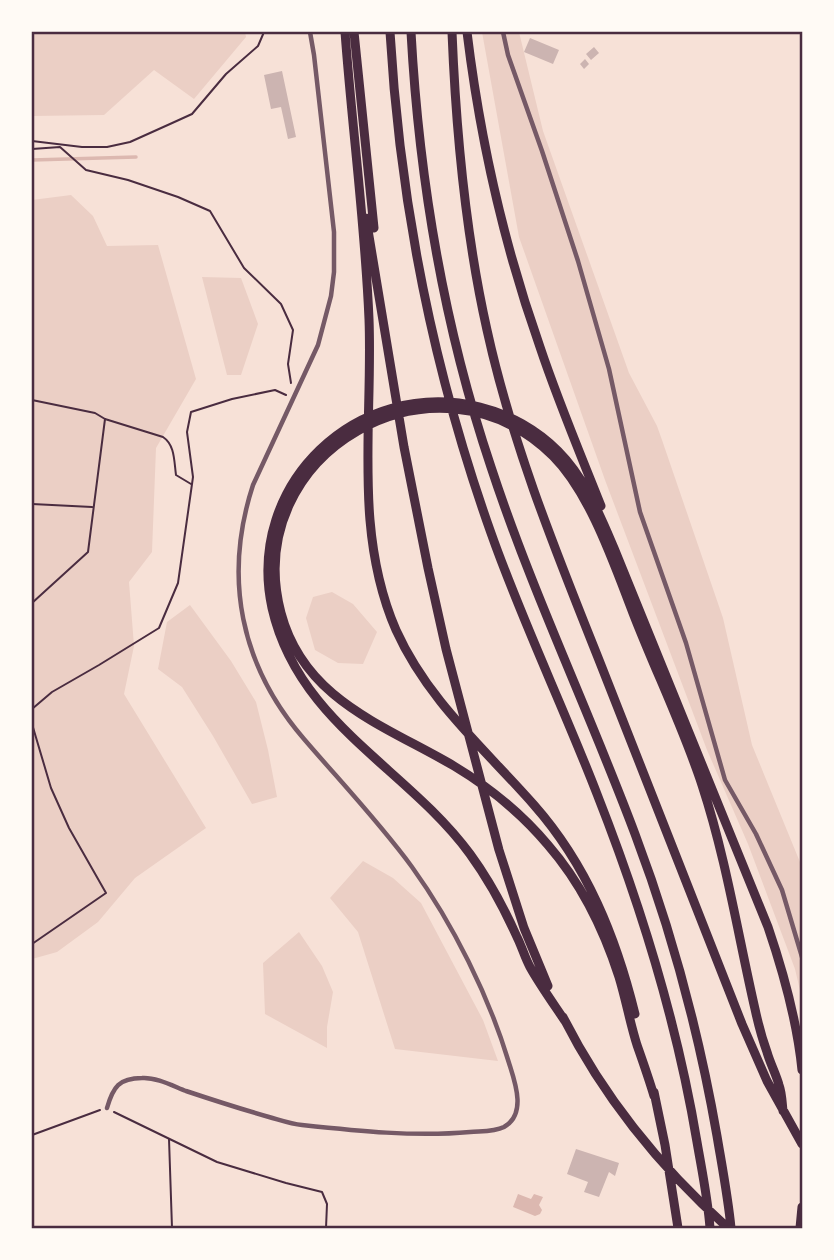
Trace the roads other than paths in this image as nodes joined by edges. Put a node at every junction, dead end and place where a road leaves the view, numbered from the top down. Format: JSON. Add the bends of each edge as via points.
{"nodes":[{"id":1,"x":310,"y":32,"type":"edge"},
{"id":2,"x":345,"y":32,"type":"edge"},
{"id":3,"x":354,"y":32,"type":"edge"},
{"id":4,"x":390,"y":32,"type":"edge"},
{"id":5,"x":411,"y":32,"type":"edge"},
{"id":6,"x":450,"y":32,"type":"edge"},
{"id":7,"x":467,"y":32,"type":"edge"},
{"id":8,"x":503,"y":32,"type":"edge"},
{"id":9,"x":362,"y":206,"type":"junction"},
{"id":10,"x":378,"y":282,"type":"junction"},
{"id":11,"x":346,"y":433,"type":"junction"},
{"id":12,"x":541,"y":441,"type":"junction"},
{"id":13,"x":634,"y":596,"type":"junction"},
{"id":14,"x":803,"y":957,"type":"edge"},
{"id":15,"x":565,"y":1021,"type":"junction"},
{"id":16,"x":803,"y":1069,"type":"edge"},
{"id":17,"x":654,"y":1096,"type":"junction"},
{"id":18,"x":107,"y":1108,"type":"road end"},
{"id":19,"x":783,"y":1111,"type":"junction"},
{"id":20,"x":803,"y":1144,"type":"edge"},
{"id":21,"x":803,"y":1207,"type":"edge"},
{"id":22,"x":678,"y":1228,"type":"edge"},
{"id":23,"x":710,"y":1228,"type":"edge"},
{"id":24,"x":730,"y":1228,"type":"edge"},
{"id":25,"x":800,"y":1228,"type":"edge"}],
"edges":[{"from":1,"to":18,"type":"street","via":[[334,233],[334,272],[318,345],[245,509],[238,561],[242,614],[264,680],[297,731],[412,868],[462,950],[502,1039],[516,1088],[516,1112],[504,1126],[460,1133],[421,1135],[298,1125],[147,1077],[128,1078],[113,1090]]},
{"from":2,"to":9,"type":"highway"},
{"from":3,"to":10,"type":"highway"},
{"from":4,"to":23,"type":"highway","via":[[407,205],[451,407],[492,536],[597,794],[653,954],[686,1085]]},
{"from":5,"to":24,"type":"highway","via":[[427,194],[470,399],[510,523],[624,805],[672,944],[701,1054]]},
{"from":6,"to":19,"type":"highway","via":[[470,248],[517,444],[742,1024]]},
{"from":7,"to":13,"type":"highway","via":[[488,162],[513,260],[551,381]]},
{"from":8,"to":14,"type":"street","via":[[578,261],[609,369],[640,512],[686,643],[725,780],[782,890]]},
{"from":9,"to":10,"type":"highway"},
{"from":9,"to":17,"type":"highway","via":[[370,350],[370,527],[386,604],[407,652],[430,688],[536,806],[592,889],[627,982]]},
{"from":10,"to":15,"type":"highway","via":[[416,507],[461,709],[511,890]]},
{"from":11,"to":12,"type":"highway","via":[[390,416],[445,409],[496,420]]},
{"from":11,"to":15,"type":"highway","via":[[319,449],[285,497],[277,517],[268,573],[278,627],[299,674],[319,703],[440,819],[471,856],[503,907],[529,965]]},
{"from":11,"to":17,"type":"highway","via":[[311,470],[283,519],[276,554],[276,591],[291,640],[323,686],[347,706],[460,770],[506,803],[550,847],[579,887],[604,938]]},
{"from":12,"to":13,"type":"highway","via":[[557,450],[584,484]]},
{"from":12,"to":19,"type":"highway","via":[[582,495],[701,781],[761,1034],[781,1088]]},
{"from":13,"to":16,"type":"highway","via":[[768,927],[792,1007]]},
{"from":15,"to":24,"type":"highway","via":[[635,1129],[688,1191]]},
{"from":17,"to":22,"type":"highway"},
{"from":19,"to":20,"type":"highway"},
{"from":21,"to":25,"type":"highway"}]}
